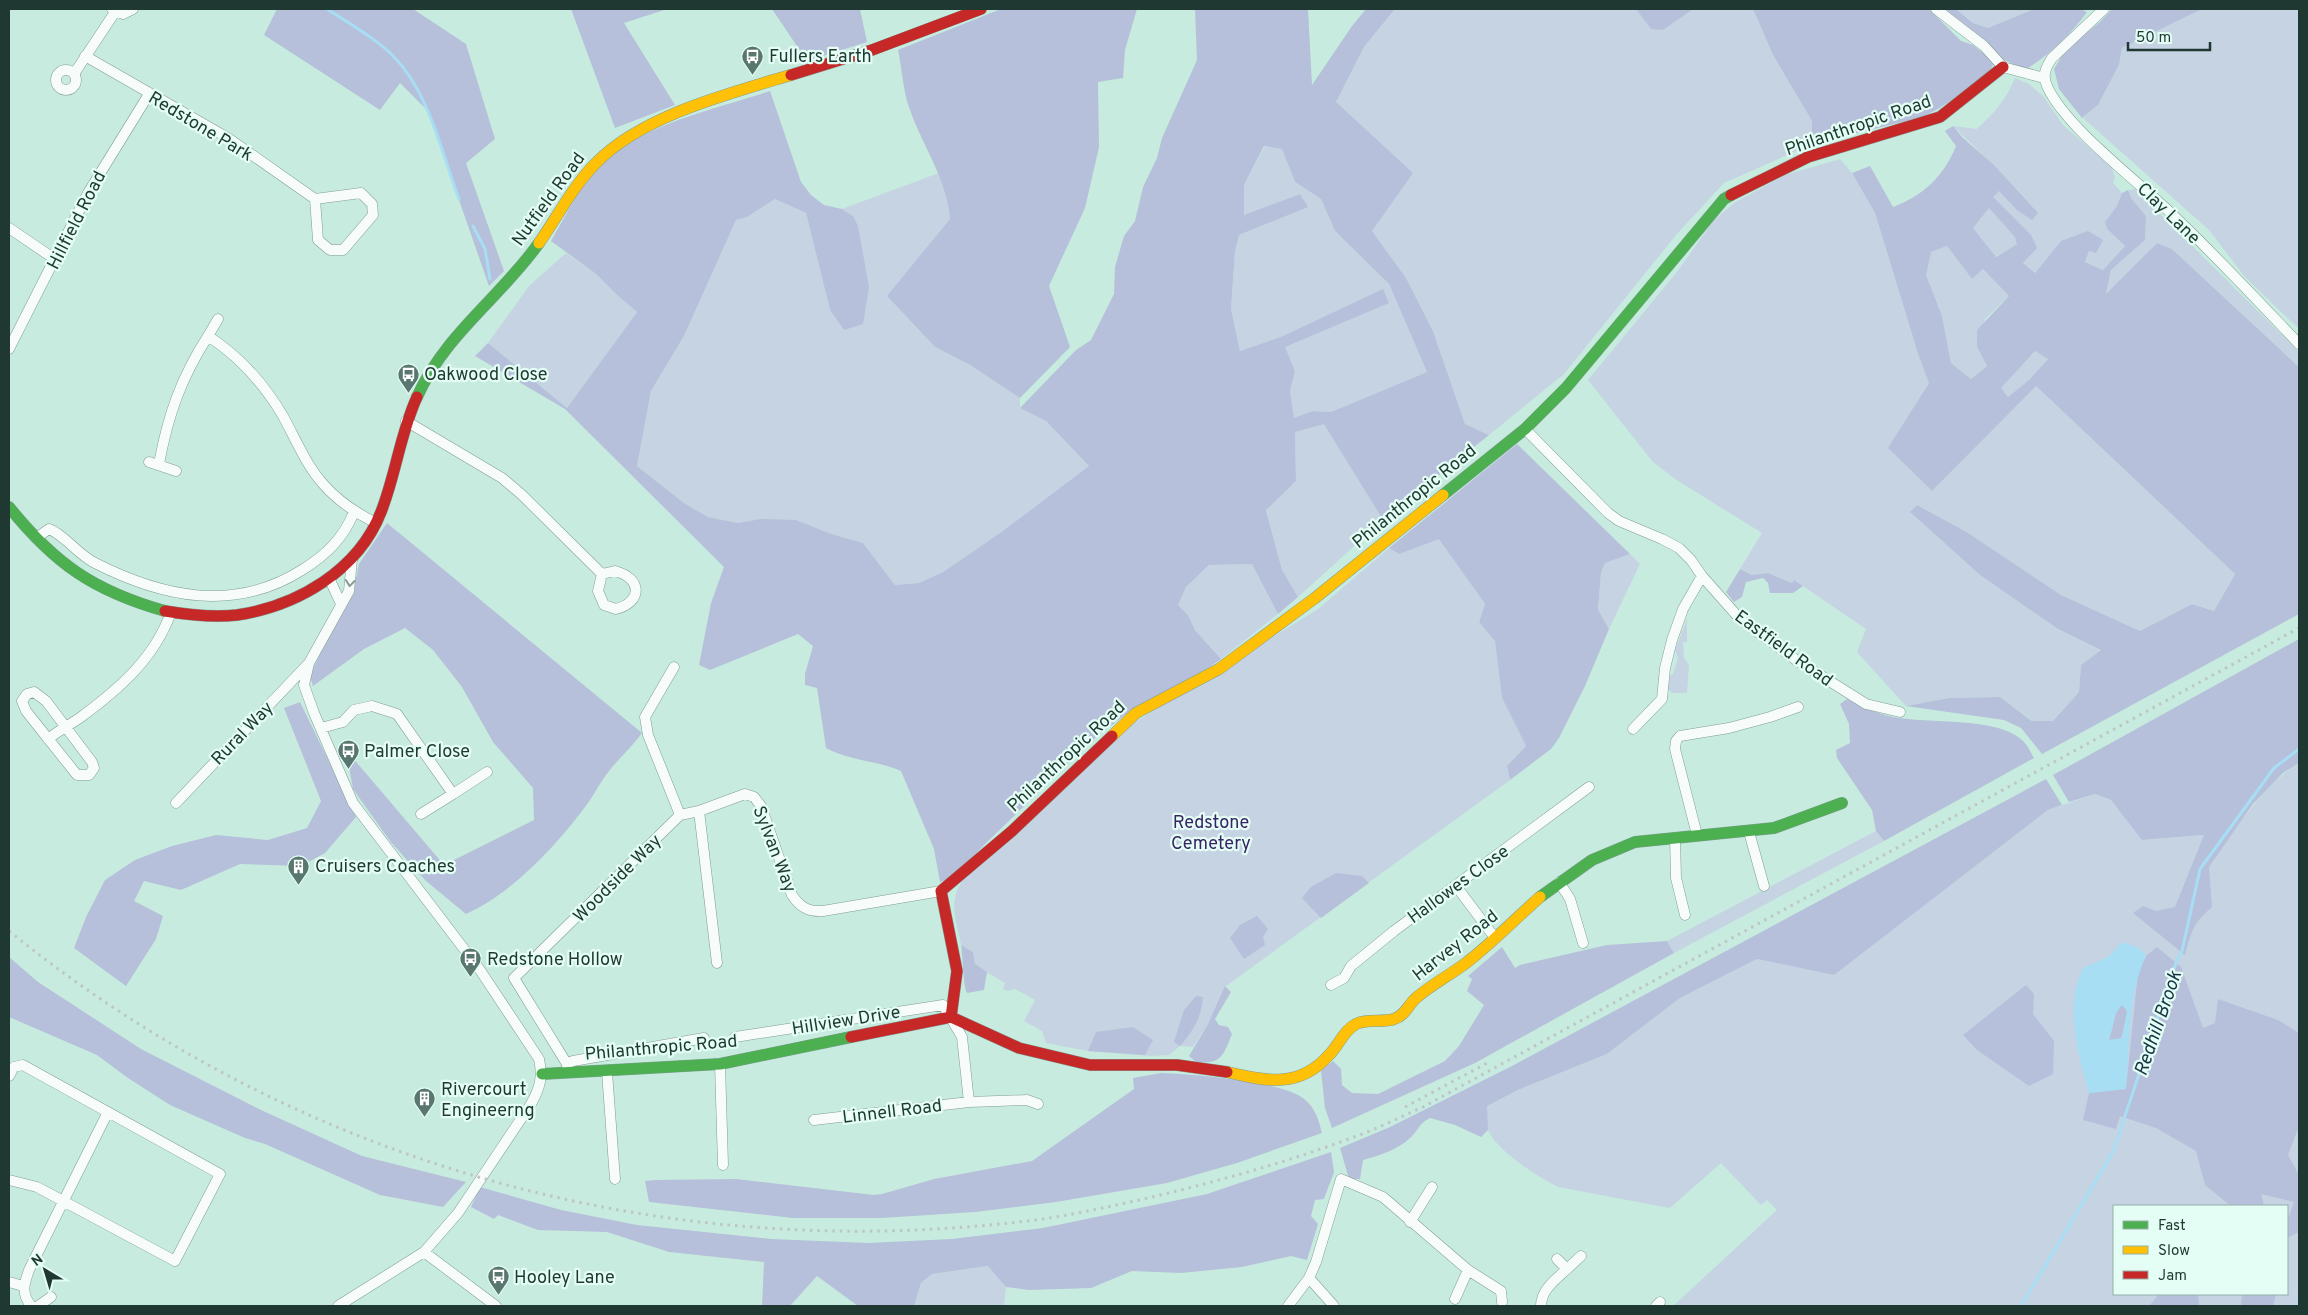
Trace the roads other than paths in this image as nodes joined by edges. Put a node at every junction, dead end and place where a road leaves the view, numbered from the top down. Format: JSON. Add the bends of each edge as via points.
{"nodes":[{"id":1,"x":133,"y":9,"type":"edge"},
{"id":2,"x":981,"y":9,"type":"edge"},
{"id":3,"x":1936,"y":9,"type":"edge"},
{"id":4,"x":2104,"y":9,"type":"edge"},
{"id":5,"x":114,"y":10,"type":"edge"},
{"id":6,"x":85,"y":56,"type":"junction"},
{"id":7,"x":2003,"y":67,"type":"junction"},
{"id":8,"x":74,"y":74,"type":"dead end"},
{"id":9,"x":2044,"y":78,"type":"junction"},
{"id":10,"x":149,"y":94,"type":"junction"},
{"id":11,"x":315,"y":199,"type":"junction"},
{"id":12,"x":9,"y":228,"type":"edge"},
{"id":13,"x":56,"y":260,"type":"junction"},
{"id":14,"x":218,"y":319,"type":"dead end"},
{"id":15,"x":208,"y":336,"type":"junction"},
{"id":16,"x":2299,"y":344,"type":"edge"},
{"id":17,"x":9,"y":349,"type":"edge"},
{"id":18,"x":406,"y":420,"type":"junction"},
{"id":19,"x":1525,"y":429,"type":"junction"},
{"id":20,"x":176,"y":471,"type":"dead end"},
{"id":21,"x":9,"y":507,"type":"edge"},
{"id":22,"x":354,"y":512,"type":"junction"},
{"id":23,"x":376,"y":523,"type":"junction"},
{"id":24,"x":36,"y":538,"type":"junction"},
{"id":25,"x":352,"y":559,"type":"junction"},
{"id":26,"x":602,"y":574,"type":"dead end"},
{"id":27,"x":1702,"y":576,"type":"junction"},
{"id":28,"x":329,"y":578,"type":"junction"},
{"id":29,"x":341,"y":604,"type":"junction"},
{"id":30,"x":171,"y":612,"type":"junction"},
{"id":31,"x":309,"y":663,"type":"junction"},
{"id":32,"x":674,"y":667,"type":"dead end"},
{"id":33,"x":1798,"y":707,"type":"dead end"},
{"id":34,"x":1900,"y":712,"type":"dead end"},
{"id":35,"x":64,"y":726,"type":"junction"},
{"id":36,"x":321,"y":728,"type":"junction"},
{"id":37,"x":1632,"y":729,"type":"dead end"},
{"id":38,"x":48,"y":739,"type":"junction"},
{"id":39,"x":487,"y":772,"type":"dead end"},
{"id":40,"x":1589,"y":787,"type":"dead end"},
{"id":41,"x":453,"y":794,"type":"junction"},
{"id":42,"x":176,"y":803,"type":"dead end"},
{"id":43,"x":1842,"y":803,"type":"dead end"},
{"id":44,"x":698,"y":811,"type":"junction"},
{"id":45,"x":421,"y":814,"type":"dead end"},
{"id":46,"x":680,"y":815,"type":"junction"},
{"id":47,"x":1749,"y":832,"type":"junction"},
{"id":48,"x":1697,"y":835,"type":"junction"},
{"id":49,"x":1675,"y":838,"type":"junction"},
{"id":50,"x":1559,"y":882,"type":"junction"},
{"id":51,"x":1456,"y":886,"type":"junction"},
{"id":52,"x":1764,"y":886,"type":"dead end"},
{"id":53,"x":941,"y":891,"type":"junction"},
{"id":54,"x":1685,"y":915,"type":"dead end"},
{"id":55,"x":1495,"y":938,"type":"junction"},
{"id":56,"x":1583,"y":943,"type":"dead end"},
{"id":57,"x":716,"y":963,"type":"dead end"},
{"id":58,"x":1331,"y":985,"type":"dead end"},
{"id":59,"x":951,"y":1017,"type":"junction"},
{"id":60,"x":735,"y":1037,"type":"dead end"},
{"id":61,"x":704,"y":1038,"type":"dead end"},
{"id":62,"x":12,"y":1063,"type":"edge"},
{"id":63,"x":720,"y":1064,"type":"junction"},
{"id":64,"x":568,"y":1068,"type":"junction"},
{"id":65,"x":607,"y":1072,"type":"junction"},
{"id":66,"x":542,"y":1074,"type":"junction"},
{"id":67,"x":9,"y":1076,"type":"edge"},
{"id":68,"x":970,"y":1102,"type":"junction"},
{"id":69,"x":1038,"y":1104,"type":"dead end"},
{"id":70,"x":108,"y":1112,"type":"junction"},
{"id":71,"x":814,"y":1120,"type":"dead end"},
{"id":72,"x":724,"y":1164,"type":"dead end"},
{"id":73,"x":614,"y":1179,"type":"dead end"},
{"id":74,"x":9,"y":1180,"type":"edge"},
{"id":75,"x":1432,"y":1187,"type":"dead end"},
{"id":76,"x":62,"y":1201,"type":"junction"},
{"id":77,"x":1410,"y":1222,"type":"junction"},
{"id":78,"x":424,"y":1252,"type":"junction"},
{"id":79,"x":1581,"y":1256,"type":"dead end"},
{"id":80,"x":1557,"y":1259,"type":"dead end"},
{"id":81,"x":1566,"y":1269,"type":"junction"},
{"id":82,"x":1468,"y":1270,"type":"junction"},
{"id":83,"x":1309,"y":1278,"type":"junction"},
{"id":84,"x":9,"y":1282,"type":"edge"},
{"id":85,"x":23,"y":1286,"type":"junction"},
{"id":86,"x":51,"y":1297,"type":"dead end"},
{"id":87,"x":1454,"y":1299,"type":"dead end"},
{"id":88,"x":1502,"y":1302,"type":"dead end"},
{"id":89,"x":30,"y":1305,"type":"edge"},
{"id":90,"x":338,"y":1306,"type":"edge"},
{"id":91,"x":496,"y":1306,"type":"edge"},
{"id":92,"x":1288,"y":1306,"type":"edge"},
{"id":93,"x":1334,"y":1306,"type":"edge"},
{"id":94,"x":1541,"y":1306,"type":"edge"}],
"edges":[{"from":1,"to":5,"type":"street","via":[[124,14]]},
{"from":2,"to":18,"type":"street","name":"Nutfield Road","via":[[852,56],[711,100],[630,135],[610,148],[580,182],[519,269],[451,341],[424,382]]},
{"from":3,"to":7,"type":"street","via":[[1984,46]]},
{"from":4,"to":9,"type":"street","via":[[2052,58],[2045,68]]},
{"from":5,"to":6,"type":"street"},
{"from":6,"to":8,"type":"street"},
{"from":6,"to":10,"type":"street","name":"Redstone Park"},
{"from":7,"to":9,"type":"street"},
{"from":7,"to":19,"type":"street","name":"Philanthropic Road","via":[[1940,117],[1808,157],[1724,199],[1566,388]]},
{"from":9,"to":16,"type":"street","name":"Clay Lane","via":[[2071,120],[2181,223]]},
{"from":10,"to":11,"type":"street","name":"Redstone Park","via":[[228,138]]},
{"from":10,"to":13,"type":"street","name":"Hillfield Road","via":[[88,193]]},
{"from":11,"to":11,"type":"street","via":[[361,194],[372,204],[373,215],[343,250],[330,250],[318,240]]},
{"from":12,"to":13,"type":"street"},
{"from":13,"to":17,"type":"street","name":"Hillfield Road"},
{"from":14,"to":15,"type":"street"},
{"from":15,"to":20,"type":"street","via":[[172,404],[154,463]]},
{"from":15,"to":22,"type":"street","via":[[227,348],[260,384],[283,416],[315,474],[335,497]]},
{"from":18,"to":23,"type":"street","name":"Nutfield Road"},
{"from":18,"to":26,"type":"street","via":[[502,478]]},
{"from":19,"to":27,"type":"street","name":"Eastfield Road","via":[[1608,513],[1679,548]]},
{"from":19,"to":53,"type":"street","name":"Philanthropic Road","via":[[1315,598],[1219,669],[1136,713],[1012,831]]},
{"from":21,"to":24,"type":"street","name":"Nutfield Road"},
{"from":22,"to":23,"type":"street"},
{"from":22,"to":24,"type":"street","via":[[347,530],[333,547],[312,563],[268,588],[228,596],[174,593],[94,563],[55,531],[49,529]]},
{"from":23,"to":25,"type":"street","name":"Nutfield Road"},
{"from":24,"to":30,"type":"street","name":"Nutfield Road","via":[[64,564],[100,587],[140,604]]},
{"from":25,"to":28,"type":"street","name":"Nutfield Road"},
{"from":25,"to":29,"type":"street","one_way":true,"via":[[349,591]]},
{"from":27,"to":34,"type":"street","name":"Eastfield Road","via":[[1740,619],[1796,660],[1866,704]]},
{"from":27,"to":37,"type":"street","via":[[1683,609],[1672,640],[1662,699]]},
{"from":28,"to":29,"type":"street"},
{"from":28,"to":30,"type":"street","name":"Nutfield Road","via":[[290,600],[255,612],[209,617]]},
{"from":29,"to":31,"type":"street"},
{"from":30,"to":35,"type":"street","via":[[156,645],[133,673],[116,690]]},
{"from":31,"to":36,"type":"street","via":[[304,685]]},
{"from":31,"to":42,"type":"street","name":"Rural Way"},
{"from":32,"to":46,"type":"street","via":[[645,717],[648,735]]},
{"from":33,"to":48,"type":"street","via":[[1729,728],[1680,736],[1676,741],[1675,749]]},
{"from":35,"to":38,"type":"street"},
{"from":35,"to":38,"type":"street","via":[[40,694],[27,694],[23,705]]},
{"from":35,"to":38,"type":"street","via":[[92,762],[94,768],[89,775],[77,775]]},
{"from":36,"to":41,"type":"street","via":[[343,722],[354,710],[372,706],[397,714]]},
{"from":36,"to":66,"type":"street","via":[[353,803],[480,970],[539,1059]]},
{"from":39,"to":41,"type":"street"},
{"from":40,"to":51,"type":"street","name":"Hallowes Close"},
{"from":41,"to":45,"type":"street"},
{"from":43,"to":47,"type":"street","name":"Harvey Road","via":[[1774,828]]},
{"from":44,"to":46,"type":"street","name":"Sylvan Way"},
{"from":44,"to":53,"type":"street","name":"Sylvan Way","via":[[745,794],[758,800],[792,895],[799,905],[810,911]]},
{"from":44,"to":57,"type":"street"},
{"from":46,"to":64,"type":"street","name":"Woodside Way","via":[[514,978]]},
{"from":47,"to":48,"type":"street","name":"Harvey Road"},
{"from":47,"to":52,"type":"street"},
{"from":48,"to":49,"type":"street","name":"Harvey Road"},
{"from":49,"to":50,"type":"street","name":"Harvey Road","via":[[1635,842],[1592,860]]},
{"from":49,"to":54,"type":"street","via":[[1676,878]]},
{"from":50,"to":55,"type":"street","name":"Harvey Road"},
{"from":50,"to":56,"type":"street","via":[[1570,899]]},
{"from":51,"to":55,"type":"street"},
{"from":51,"to":58,"type":"street","name":"Hallowes Close","via":[[1394,931],[1351,966],[1344,978]]},
{"from":53,"to":59,"type":"street","via":[[957,971]]},
{"from":55,"to":59,"type":"street","name":"Harvey Road","via":[[1467,962],[1429,987],[1404,1013],[1394,1019],[1365,1021],[1347,1031],[1317,1067],[1300,1078],[1290,1080],[1265,1081],[1177,1065],[1090,1065],[1019,1048]]},
{"from":59,"to":60,"type":"street","name":"Hillview Drive","via":[[943,1005]]},
{"from":59,"to":63,"type":"street","name":"Philanthropic Road"},
{"from":59,"to":68,"type":"street","via":[[962,1037]]},
{"from":61,"to":64,"type":"street","via":[[573,1061]]},
{"from":62,"to":67,"type":"street"},
{"from":62,"to":70,"type":"street","via":[[22,1065]]},
{"from":63,"to":65,"type":"street","name":"Philanthropic Road"},
{"from":63,"to":72,"type":"street"},
{"from":64,"to":65,"type":"street","name":"Philanthropic Road"},
{"from":64,"to":66,"type":"street","name":"Philanthropic Road"},
{"from":65,"to":73,"type":"street"},
{"from":66,"to":78,"type":"street","via":[[540,1087],[531,1104],[504,1145],[458,1213]]},
{"from":68,"to":69,"type":"street","name":"Linnell Road","via":[[1027,1100]]},
{"from":68,"to":71,"type":"street","name":"Linnell Road"},
{"from":70,"to":76,"type":"street"},
{"from":70,"to":76,"type":"street","via":[[220,1174],[175,1261]]},
{"from":74,"to":76,"type":"street","via":[[37,1187]]},
{"from":75,"to":77,"type":"street"},
{"from":76,"to":85,"type":"street"},
{"from":77,"to":82,"type":"street"},
{"from":77,"to":83,"type":"street","via":[[1383,1197],[1341,1179]]},
{"from":78,"to":90,"type":"street"},
{"from":78,"to":91,"type":"street"},
{"from":79,"to":81,"type":"street"},
{"from":80,"to":81,"type":"street"},
{"from":81,"to":94,"type":"street","via":[[1548,1287]]},
{"from":82,"to":87,"type":"street"},
{"from":82,"to":88,"type":"street","via":[[1501,1291]]},
{"from":83,"to":92,"type":"street"},
{"from":83,"to":93,"type":"street"},
{"from":84,"to":85,"type":"street"},
{"from":85,"to":89,"type":"street"},
{"from":86,"to":89,"type":"street"}]}
